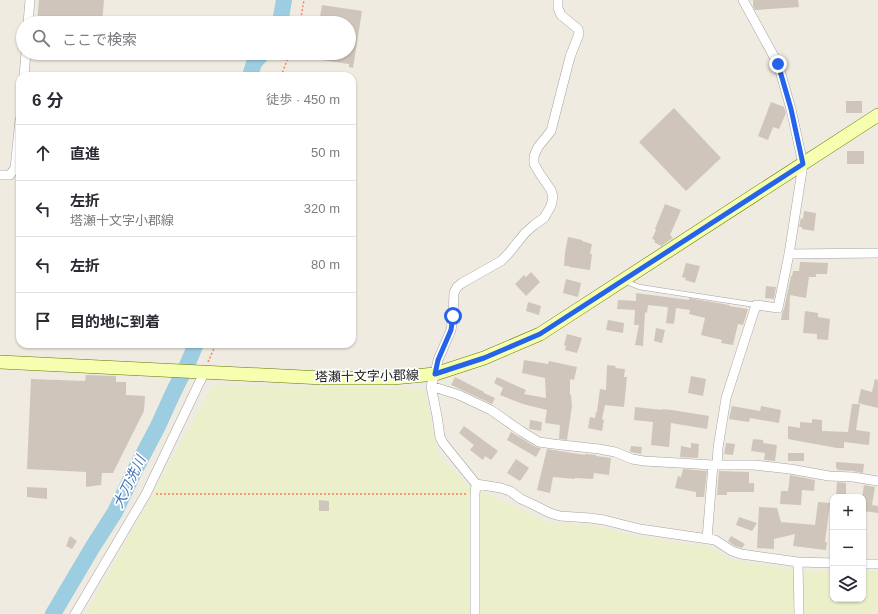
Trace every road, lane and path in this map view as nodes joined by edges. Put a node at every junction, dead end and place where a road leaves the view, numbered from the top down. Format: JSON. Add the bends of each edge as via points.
{"nodes":[{"id":1,"x":30,"y":0,"type":"edge"},
{"id":2,"x":304,"y":0,"type":"edge"},
{"id":3,"x":558,"y":0,"type":"edge"},
{"id":4,"x":743,"y":0,"type":"edge"},
{"id":5,"x":29,"y":16,"type":"edge"},
{"id":6,"x":301,"y":16,"type":"edge"},
{"id":7,"x":25,"y":60,"type":"edge"},
{"id":8,"x":287,"y":60,"type":"edge"},
{"id":9,"x":24,"y":72,"type":"edge"},
{"id":10,"x":282,"y":72,"type":"edge"},
{"id":11,"x":878,"y":115,"type":"edge"},
{"id":12,"x":16,"y":158,"type":"edge"},
{"id":13,"x":803,"y":164,"type":"junction"},
{"id":14,"x":0,"y":175,"type":"edge"},
{"id":15,"x":878,"y":253,"type":"edge"},
{"id":16,"x":790,"y":254,"type":"junction"},
{"id":17,"x":624,"y":280,"type":"junction"},
{"id":18,"x":756,"y":305,"type":"junction"},
{"id":19,"x":214,"y":348,"type":"edge"},
{"id":20,"x":0,"y":362,"type":"edge"},
{"id":21,"x":201,"y":373,"type":"junction"},
{"id":22,"x":433,"y":380,"type":"junction"},
{"id":23,"x":715,"y":465,"type":"junction"},
{"id":24,"x":878,"y":481,"type":"edge"},
{"id":25,"x":476,"y":484,"type":"junction"},
{"id":26,"x":146,"y":494,"type":"junction"},
{"id":27,"x":475,"y":494,"type":"junction"},
{"id":28,"x":707,"y":539,"type":"junction"},
{"id":29,"x":798,"y":562,"type":"junction"},
{"id":30,"x":830,"y":563,"type":"edge"},
{"id":31,"x":866,"y":564,"type":"edge"},
{"id":32,"x":878,"y":564,"type":"edge"},
{"id":33,"x":75,"y":614,"type":"edge"},
{"id":34,"x":475,"y":614,"type":"edge"},
{"id":35,"x":799,"y":614,"type":"edge"}],
"edges":[{"from":1,"to":5,"type":"street"},
{"from":2,"to":6,"type":"path"},
{"from":3,"to":22,"type":"street","via":[[561,15],[578,29],[580,34],[570,57],[551,130],[534,156],[534,164],[551,190],[551,206],[544,218],[534,225],[508,254],[457,287],[454,293],[451,330],[438,360]]},
{"from":4,"to":13,"type":"street","via":[[778,64]]},
{"from":7,"to":9,"type":"street"},
{"from":8,"to":10,"type":"path"},
{"from":11,"to":13,"type":"main road","name":"塔瀬十文字小郡線"},
{"from":12,"to":14,"type":"street","via":[[15,168],[10,175]]},
{"from":13,"to":16,"type":"street"},
{"from":13,"to":17,"type":"main road","name":"塔瀬十文字小郡線"},
{"from":15,"to":16,"type":"street"},
{"from":16,"to":18,"type":"street","via":[[778,308]]},
{"from":17,"to":18,"type":"lane","via":[[639,287]]},
{"from":17,"to":22,"type":"main road","name":"塔瀬十文字小郡線","via":[[540,334]]},
{"from":18,"to":23,"type":"street","via":[[726,398]]},
{"from":19,"to":21,"type":"path"},
{"from":20,"to":21,"type":"main road","name":"塔瀬十文字小郡線"},
{"from":21,"to":22,"type":"main road","name":"塔瀬十文字小郡線"},
{"from":21,"to":26,"type":"street"},
{"from":22,"to":23,"type":"street","via":[[459,396],[490,410],[540,442],[599,449],[644,461]]},
{"from":22,"to":25,"type":"street","via":[[440,437]]},
{"from":23,"to":24,"type":"street","via":[[754,465]]},
{"from":23,"to":28,"type":"street"},
{"from":25,"to":27,"type":"street"},
{"from":25,"to":28,"type":"street","via":[[510,491],[521,499],[560,516],[604,520],[640,529]]},
{"from":26,"to":27,"type":"path"},
{"from":26,"to":33,"type":"street"},
{"from":27,"to":34,"type":"street"},
{"from":28,"to":29,"type":"street","via":[[715,540],[741,554]]},
{"from":29,"to":30,"type":"street"},
{"from":29,"to":35,"type":"street"},
{"from":31,"to":32,"type":"street"}]}
